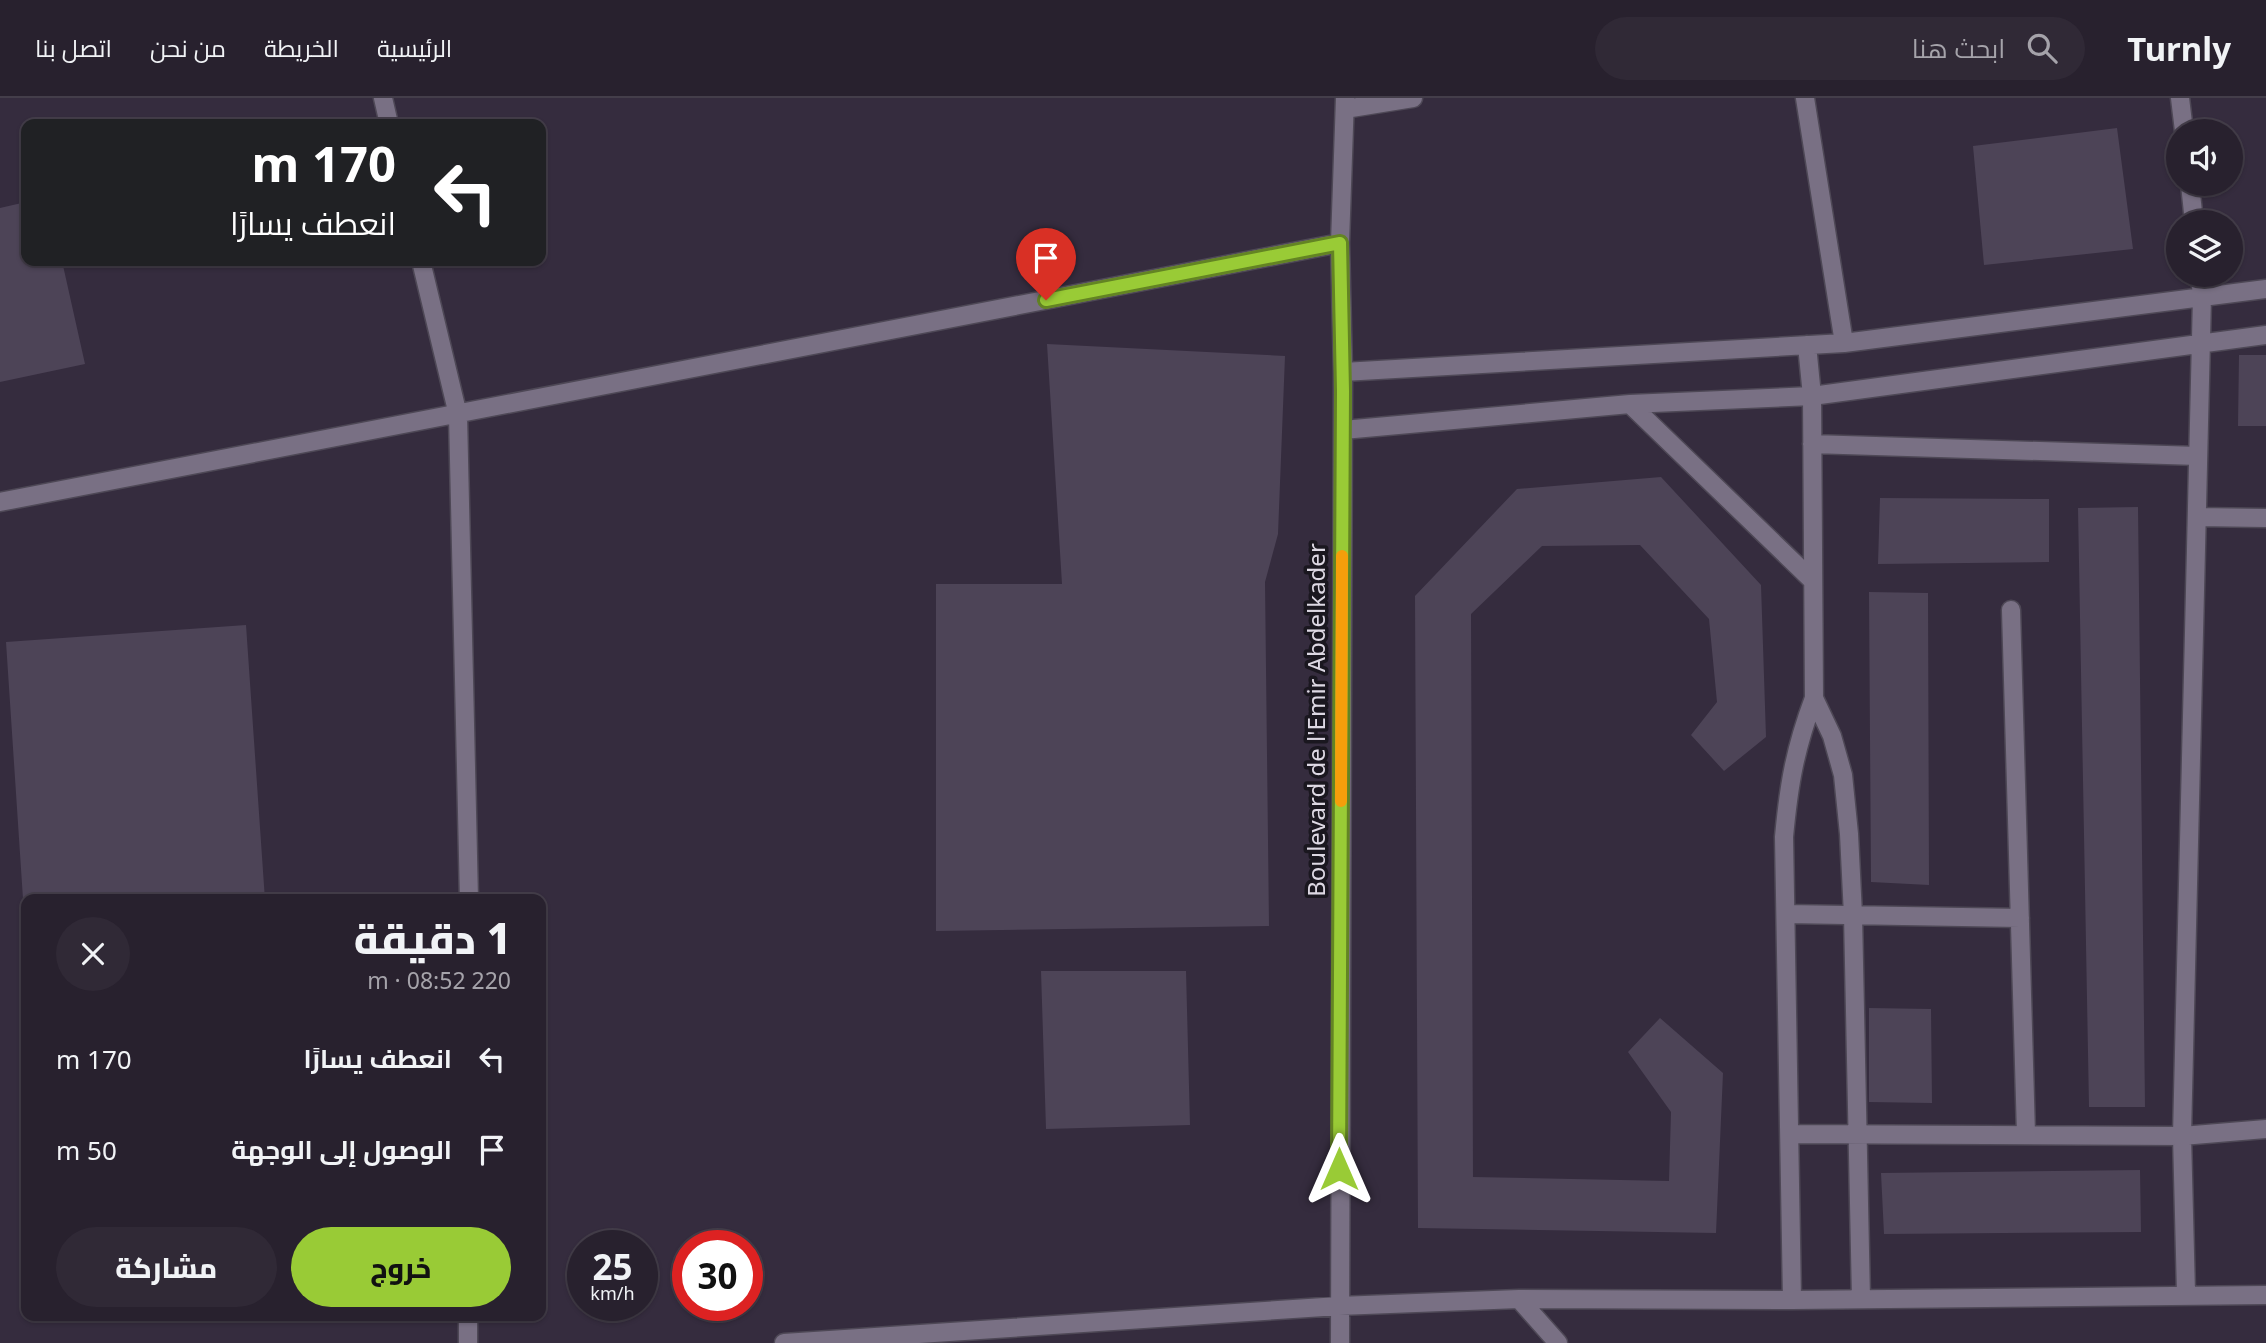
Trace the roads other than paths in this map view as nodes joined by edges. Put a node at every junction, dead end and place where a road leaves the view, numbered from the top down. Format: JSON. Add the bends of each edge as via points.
{"nodes":[{"id":1,"x":383,"y":98,"type":"edge"},
{"id":2,"x":1413,"y":98,"type":"edge"},
{"id":3,"x":1804,"y":98,"type":"edge"},
{"id":4,"x":2180,"y":98,"type":"edge"},
{"id":5,"x":1345,"y":104,"type":"edge"},
{"id":6,"x":388,"y":119,"type":"edge"},
{"id":7,"x":2183,"y":119,"type":"edge"},
{"id":8,"x":1340,"y":243,"type":"junction"},
{"id":9,"x":422,"y":266,"type":"edge"},
{"id":10,"x":2201,"y":287,"type":"edge"},
{"id":11,"x":2266,"y":289,"type":"edge"},
{"id":12,"x":2202,"y":297,"type":"junction"},
{"id":13,"x":2266,"y":335,"type":"edge"},
{"id":14,"x":1844,"y":344,"type":"junction"},
{"id":15,"x":2201,"y":344,"type":"junction"},
{"id":16,"x":1807,"y":345,"type":"junction"},
{"id":17,"x":1343,"y":372,"type":"junction"},
{"id":18,"x":1812,"y":396,"type":"junction"},
{"id":19,"x":1630,"y":404,"type":"junction"},
{"id":20,"x":458,"y":415,"type":"junction"},
{"id":21,"x":1343,"y":430,"type":"junction"},
{"id":22,"x":1812,"y":444,"type":"junction"},
{"id":23,"x":2198,"y":456,"type":"junction"},
{"id":24,"x":0,"y":502,"type":"edge"},
{"id":25,"x":2197,"y":517,"type":"junction"},
{"id":26,"x":2266,"y":518,"type":"edge"},
{"id":27,"x":1814,"y":581,"type":"junction"},
{"id":28,"x":2011,"y":610,"type":"dead end"},
{"id":29,"x":1814,"y":698,"type":"junction"},
{"id":30,"x":469,"y":894,"type":"edge"},
{"id":31,"x":1787,"y":914,"type":"junction"},
{"id":32,"x":1853,"y":915,"type":"junction"},
{"id":33,"x":2020,"y":918,"type":"junction"},
{"id":34,"x":2266,"y":1129,"type":"edge"},
{"id":35,"x":1791,"y":1134,"type":"junction"},
{"id":36,"x":2026,"y":1134,"type":"junction"},
{"id":37,"x":1857,"y":1135,"type":"junction"},
{"id":38,"x":2182,"y":1136,"type":"junction"},
{"id":39,"x":2186,"y":1293,"type":"junction"},
{"id":40,"x":2266,"y":1295,"type":"edge"},
{"id":41,"x":1519,"y":1299,"type":"junction"},
{"id":42,"x":1861,"y":1299,"type":"junction"},
{"id":43,"x":1791,"y":1300,"type":"junction"},
{"id":44,"x":1339,"y":1306,"type":"junction"},
{"id":45,"x":468,"y":1321,"type":"edge"},
{"id":46,"x":468,"y":1343,"type":"edge"},
{"id":47,"x":784,"y":1343,"type":"edge"},
{"id":48,"x":1340,"y":1343,"type":"edge"},
{"id":49,"x":1558,"y":1343,"type":"edge"}],
"edges":[{"from":1,"to":6,"type":"street"},
{"from":2,"to":5,"type":"street"},
{"from":3,"to":14,"type":"street"},
{"from":4,"to":7,"type":"street"},
{"from":5,"to":8,"type":"street","name":"Boulevard de l'Emir Abdelkader"},
{"from":8,"to":17,"type":"street","name":"Boulevard de l'Emir Abdelkader"},
{"from":8,"to":20,"type":"street"},
{"from":9,"to":20,"type":"street"},
{"from":10,"to":12,"type":"street"},
{"from":11,"to":12,"type":"street"},
{"from":12,"to":14,"type":"street"},
{"from":12,"to":15,"type":"street"},
{"from":13,"to":15,"type":"street"},
{"from":14,"to":16,"type":"street"},
{"from":15,"to":18,"type":"street"},
{"from":15,"to":23,"type":"street"},
{"from":16,"to":17,"type":"street"},
{"from":16,"to":18,"type":"street"},
{"from":17,"to":21,"type":"street","name":"Boulevard de l'Emir Abdelkader"},
{"from":18,"to":19,"type":"street"},
{"from":18,"to":22,"type":"street"},
{"from":19,"to":21,"type":"street"},
{"from":19,"to":27,"type":"street"},
{"from":20,"to":24,"type":"street"},
{"from":20,"to":30,"type":"street"},
{"from":21,"to":44,"type":"street","name":"Boulevard de l'Emir Abdelkader"},
{"from":22,"to":23,"type":"street"},
{"from":22,"to":27,"type":"street"},
{"from":23,"to":25,"type":"street"},
{"from":25,"to":26,"type":"street"},
{"from":25,"to":38,"type":"street"},
{"from":27,"to":29,"type":"street"},
{"from":28,"to":33,"type":"street"},
{"from":29,"to":31,"type":"street","via":[[1789,778],[1784,837]]},
{"from":29,"to":32,"type":"street","via":[[1843,775]]},
{"from":31,"to":32,"type":"street"},
{"from":31,"to":35,"type":"street"},
{"from":32,"to":33,"type":"street"},
{"from":32,"to":37,"type":"street"},
{"from":33,"to":36,"type":"street"},
{"from":34,"to":38,"type":"street"},
{"from":35,"to":37,"type":"street"},
{"from":35,"to":43,"type":"street"},
{"from":36,"to":37,"type":"street"},
{"from":36,"to":38,"type":"street"},
{"from":37,"to":42,"type":"street"},
{"from":38,"to":39,"type":"street"},
{"from":39,"to":40,"type":"street"},
{"from":39,"to":42,"type":"street"},
{"from":41,"to":43,"type":"street"},
{"from":41,"to":44,"type":"street"},
{"from":41,"to":49,"type":"street"},
{"from":42,"to":43,"type":"street"},
{"from":44,"to":47,"type":"street"},
{"from":44,"to":48,"type":"street","name":"Boulevard de l'Emir Abdelkader"},
{"from":45,"to":46,"type":"street"}]}
